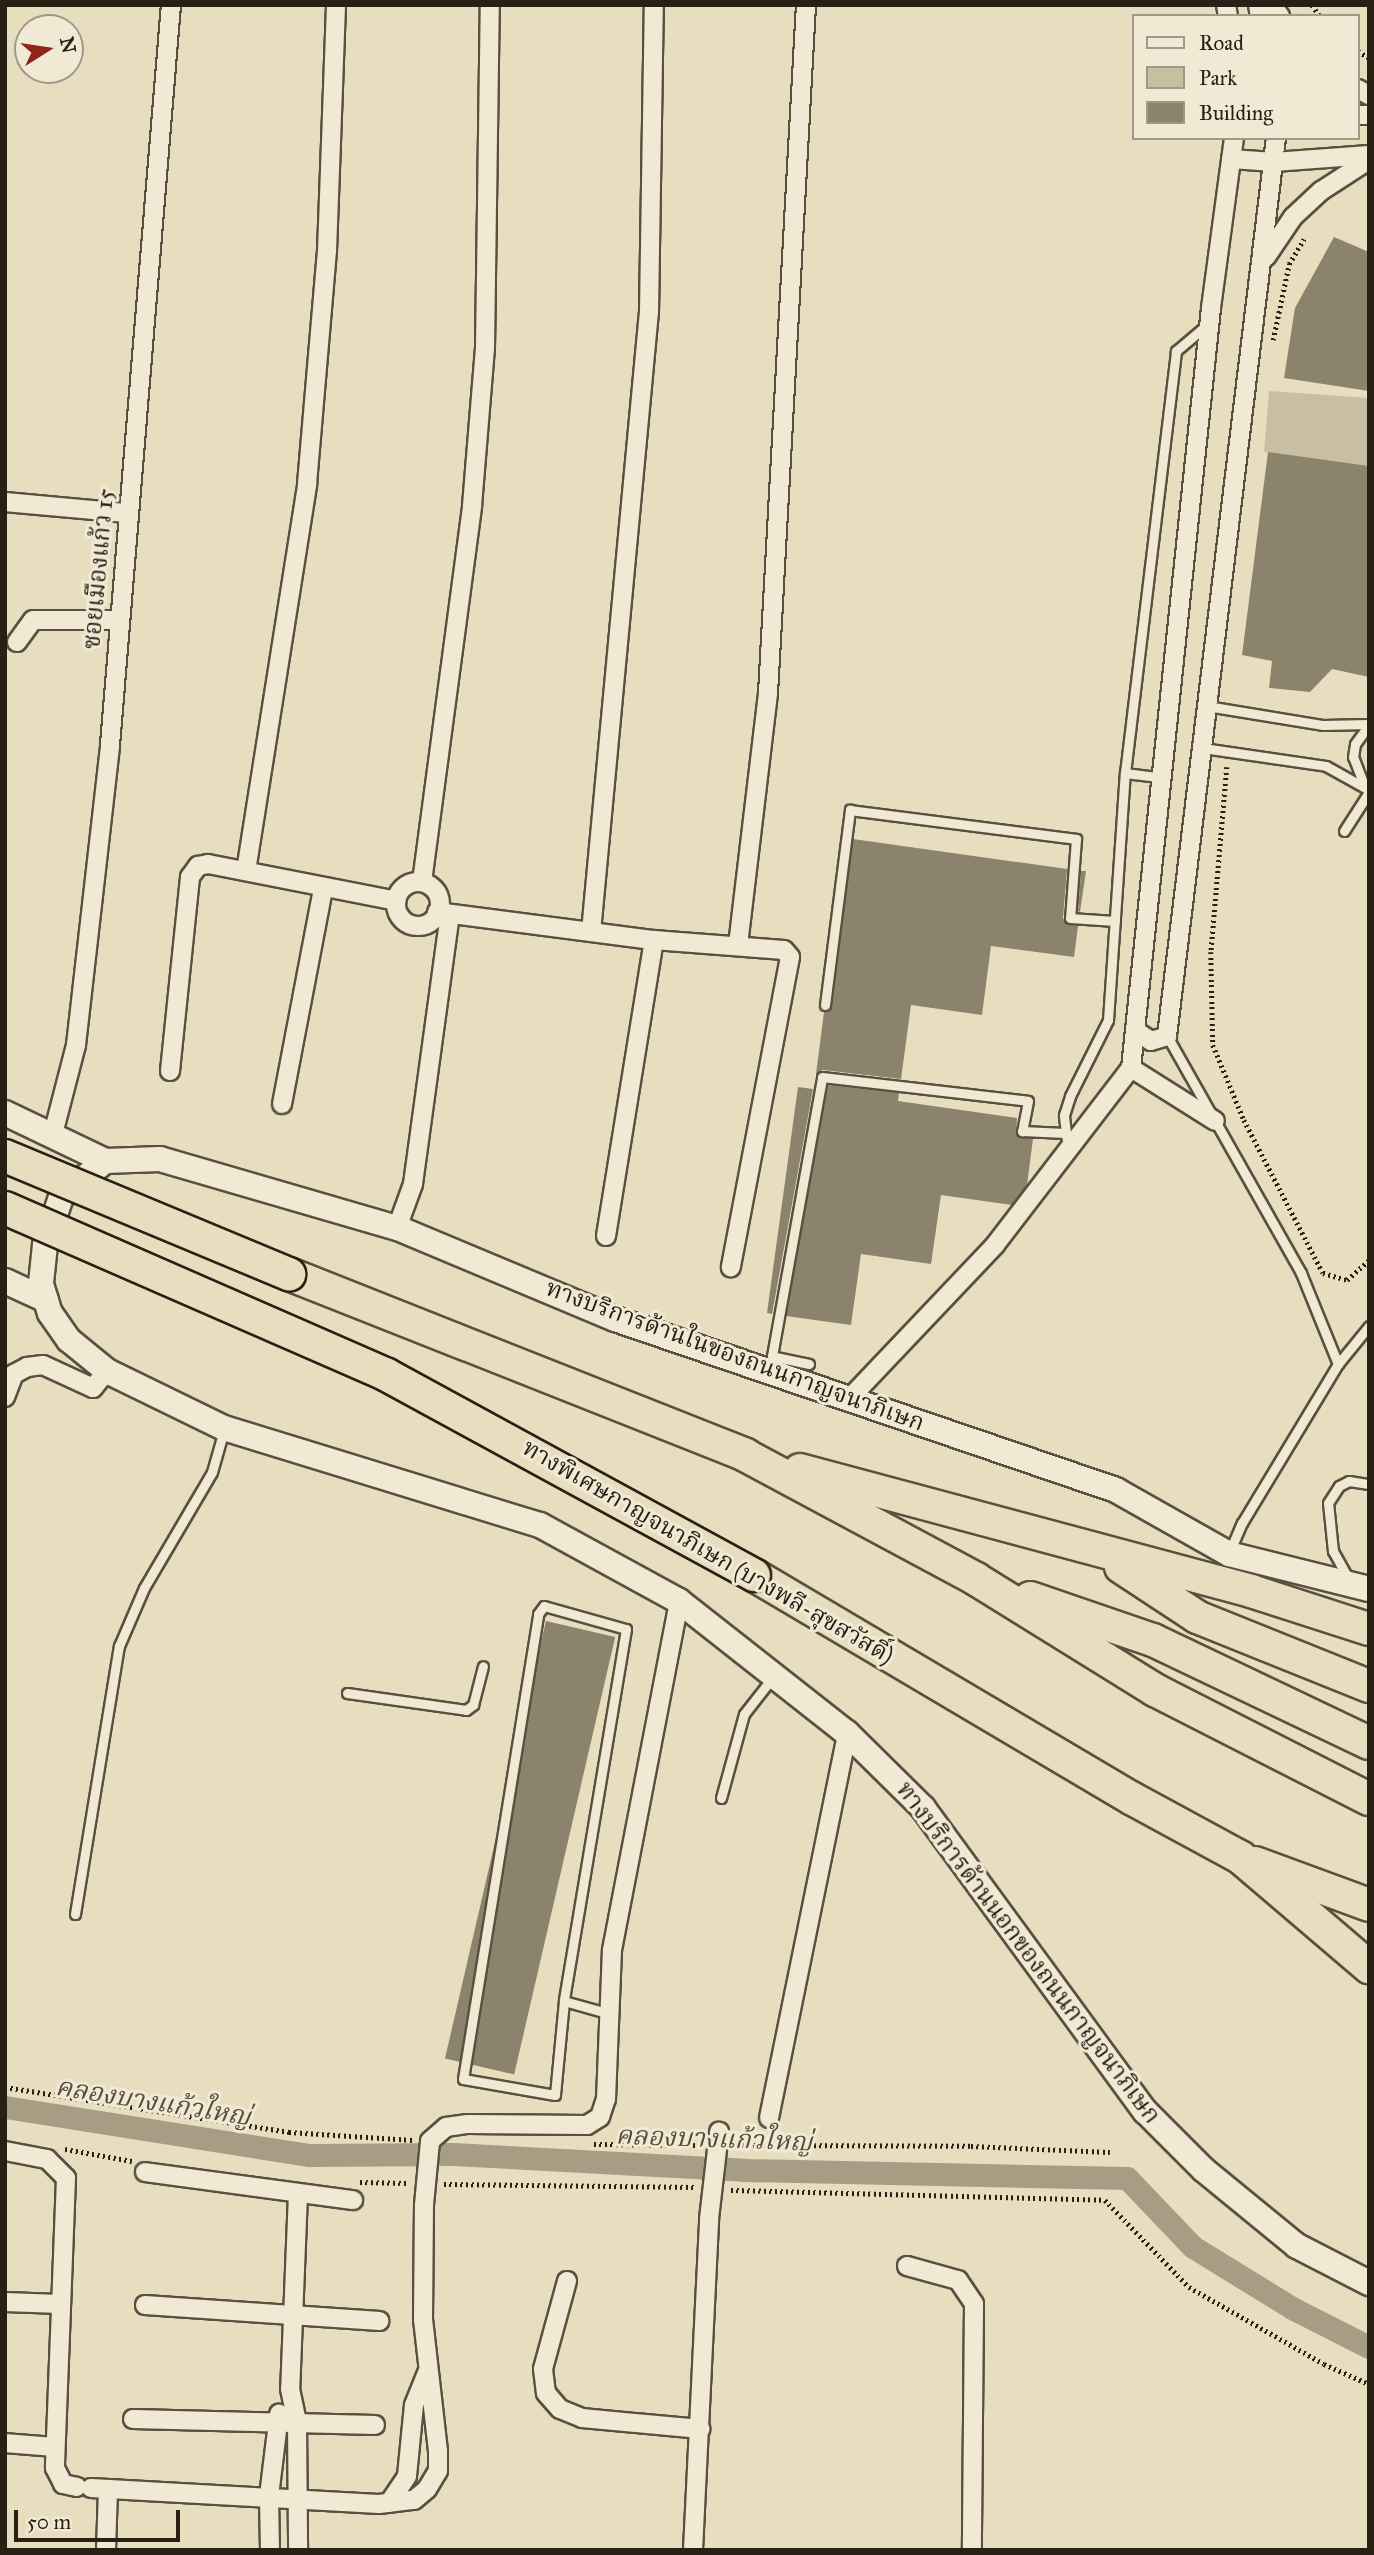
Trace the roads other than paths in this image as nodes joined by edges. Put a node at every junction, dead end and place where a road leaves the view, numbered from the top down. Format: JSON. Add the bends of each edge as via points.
{"nodes":[{"id":1,"x":172,"y":5,"type":"edge"},
{"id":2,"x":336,"y":5,"type":"edge"},
{"id":3,"x":490,"y":5,"type":"edge"},
{"id":4,"x":654,"y":5,"type":"edge"},
{"id":5,"x":806,"y":5,"type":"edge"},
{"id":6,"x":1234,"y":140,"type":"edge"},
{"id":7,"x":1276,"y":140,"type":"edge"},
{"id":8,"x":1369,"y":158,"type":"edge"},
{"id":9,"x":1231,"y":159,"type":"junction"},
{"id":10,"x":1273,"y":162,"type":"junction"},
{"id":11,"x":1265,"y":260,"type":"junction"},
{"id":12,"x":1209,"y":323,"type":"junction"},
{"id":13,"x":5,"y":502,"type":"edge"},
{"id":14,"x":127,"y":513,"type":"junction"},
{"id":15,"x":119,"y":620,"type":"junction"},
{"id":16,"x":17,"y":642,"type":"dead end"},
{"id":17,"x":1207,"y":706,"type":"junction"},
{"id":18,"x":1369,"y":724,"type":"edge"},
{"id":19,"x":1203,"y":748,"type":"junction"},
{"id":20,"x":1125,"y":773,"type":"junction"},
{"id":21,"x":1163,"y":778,"type":"junction"},
{"id":22,"x":1369,"y":791,"type":"edge"},
{"id":23,"x":1344,"y":831,"type":"dead end"},
{"id":24,"x":246,"y":871,"type":"junction"},
{"id":25,"x":422,"y":882,"type":"junction"},
{"id":26,"x":323,"y":889,"type":"junction"},
{"id":27,"x":396,"y":901,"type":"junction"},
{"id":28,"x":444,"y":914,"type":"junction"},
{"id":29,"x":1115,"y":921,"type":"junction"},
{"id":30,"x":591,"y":932,"type":"junction"},
{"id":31,"x":654,"y":940,"type":"junction"},
{"id":32,"x":738,"y":945,"type":"junction"},
{"id":33,"x":825,"y":1005,"type":"dead end"},
{"id":34,"x":1136,"y":1031,"type":"junction"},
{"id":35,"x":1167,"y":1035,"type":"junction"},
{"id":36,"x":1131,"y":1068,"type":"junction"},
{"id":37,"x":170,"y":1071,"type":"dead end"},
{"id":38,"x":282,"y":1104,"type":"dead end"},
{"id":39,"x":5,"y":1113,"type":"edge"},
{"id":40,"x":1216,"y":1121,"type":"junction"},
{"id":41,"x":53,"y":1134,"type":"junction"},
{"id":42,"x":1066,"y":1142,"type":"junction"},
{"id":43,"x":5,"y":1156,"type":"edge"},
{"id":44,"x":105,"y":1161,"type":"junction"},
{"id":45,"x":5,"y":1208,"type":"edge"},
{"id":46,"x":397,"y":1228,"type":"junction"},
{"id":47,"x":606,"y":1236,"type":"dead end"},
{"id":48,"x":731,"y":1267,"type":"dead end"},
{"id":49,"x":5,"y":1281,"type":"edge"},
{"id":50,"x":46,"y":1300,"type":"junction"},
{"id":51,"x":1369,"y":1326,"type":"edge"},
{"id":52,"x":809,"y":1364,"type":"dead end"},
{"id":53,"x":1338,"y":1364,"type":"junction"},
{"id":54,"x":107,"y":1371,"type":"junction"},
{"id":55,"x":5,"y":1396,"type":"edge"},
{"id":56,"x":850,"y":1398,"type":"junction"},
{"id":57,"x":224,"y":1428,"type":"junction"},
{"id":58,"x":745,"y":1454,"type":"junction"},
{"id":59,"x":1369,"y":1484,"type":"edge"},
{"id":60,"x":1103,"y":1554,"type":"junction"},
{"id":61,"x":1229,"y":1554,"type":"junction"},
{"id":62,"x":976,"y":1579,"type":"junction"},
{"id":63,"x":1360,"y":1586,"type":"edge"},
{"id":64,"x":679,"y":1601,"type":"junction"},
{"id":65,"x":1369,"y":1629,"type":"edge"},
{"id":66,"x":483,"y":1666,"type":"dead end"},
{"id":67,"x":774,"y":1676,"type":"junction"},
{"id":68,"x":1369,"y":1686,"type":"edge"},
{"id":69,"x":347,"y":1693,"type":"dead end"},
{"id":70,"x":847,"y":1733,"type":"junction"},
{"id":71,"x":1369,"y":1743,"type":"edge"},
{"id":72,"x":721,"y":1798,"type":"dead end"},
{"id":73,"x":1369,"y":1799,"type":"edge"},
{"id":74,"x":1240,"y":1857,"type":"junction"},
{"id":75,"x":1369,"y":1905,"type":"edge"},
{"id":76,"x":75,"y":1914,"type":"dead end"},
{"id":77,"x":1369,"y":1967,"type":"edge"},
{"id":78,"x":564,"y":2001,"type":"junction"},
{"id":79,"x":607,"y":2013,"type":"junction"},
{"id":80,"x":769,"y":2118,"type":"dead end"},
{"id":81,"x":719,"y":2138,"type":"dead end"},
{"id":82,"x":5,"y":2151,"type":"edge"},
{"id":83,"x":145,"y":2172,"type":"dead end"},
{"id":84,"x":298,"y":2194,"type":"junction"},
{"id":85,"x":353,"y":2200,"type":"dead end"},
{"id":86,"x":907,"y":2266,"type":"dead end"},
{"id":87,"x":567,"y":2281,"type":"dead end"},
{"id":88,"x":1369,"y":2283,"type":"edge"},
{"id":89,"x":5,"y":2302,"type":"edge"},
{"id":90,"x":60,"y":2304,"type":"junction"},
{"id":91,"x":145,"y":2305,"type":"dead end"},
{"id":92,"x":293,"y":2318,"type":"junction"},
{"id":93,"x":379,"y":2321,"type":"dead end"},
{"id":94,"x":426,"y":2372,"type":"junction"},
{"id":95,"x":290,"y":2389,"type":"junction"},
{"id":96,"x":133,"y":2419,"type":"dead end"},
{"id":97,"x":276,"y":2423,"type":"junction"},
{"id":98,"x":297,"y":2423,"type":"junction"},
{"id":99,"x":375,"y":2425,"type":"dead end"},
{"id":100,"x":700,"y":2429,"type":"junction"},
{"id":101,"x":5,"y":2443,"type":"edge"},
{"id":102,"x":55,"y":2447,"type":"junction"},
{"id":103,"x":92,"y":2488,"type":"junction"},
{"id":104,"x":269,"y":2496,"type":"junction"},
{"id":105,"x":299,"y":2497,"type":"junction"},
{"id":106,"x":389,"y":2503,"type":"junction"},
{"id":107,"x":106,"y":2550,"type":"edge"},
{"id":108,"x":271,"y":2550,"type":"edge"},
{"id":109,"x":298,"y":2550,"type":"edge"},
{"id":110,"x":692,"y":2550,"type":"edge"},
{"id":111,"x":972,"y":2550,"type":"edge"}],
"edges":[{"from":1,"to":14,"type":"street","name":"ซอยเมืองแก้ว 15"},
{"from":2,"to":24,"type":"street","via":[[327,251],[307,484],[281,673]]},
{"from":3,"to":25,"type":"street","via":[[485,348],[472,506]]},
{"from":4,"to":30,"type":"street","via":[[649,312]]},
{"from":5,"to":32,"type":"street","via":[[768,693]]},
{"from":6,"to":9,"type":"street"},
{"from":7,"to":10,"type":"street"},
{"from":8,"to":10,"type":"street"},
{"from":8,"to":11,"type":"street","via":[[1293,217]]},
{"from":9,"to":10,"type":"street"},
{"from":9,"to":12,"type":"street"},
{"from":10,"to":11,"type":"street"},
{"from":11,"to":17,"type":"street"},
{"from":12,"to":20,"type":"lane","via":[[1176,351]]},
{"from":12,"to":21,"type":"street"},
{"from":13,"to":14,"type":"street"},
{"from":14,"to":15,"type":"street","name":"ซอยเมืองแก้ว 15"},
{"from":15,"to":16,"type":"street","via":[[33,620]]},
{"from":15,"to":41,"type":"street","name":"ซอยเมืองแก้ว 15","via":[[76,1045]]},
{"from":17,"to":18,"type":"lane","via":[[1323,725]]},
{"from":17,"to":19,"type":"street"},
{"from":18,"to":22,"type":"lane","via":[[1355,744],[1353,757],[1355,770]]},
{"from":19,"to":22,"type":"lane","via":[[1326,766]]},
{"from":19,"to":35,"type":"street"},
{"from":20,"to":21,"type":"lane"},
{"from":20,"to":29,"type":"lane"},
{"from":21,"to":34,"type":"street"},
{"from":22,"to":23,"type":"lane"},
{"from":24,"to":26,"type":"street"},
{"from":24,"to":37,"type":"street","via":[[208,864],[198,866],[190,877]]},
{"from":25,"to":27,"type":"street","via":[[404,886]]},
{"from":25,"to":28,"type":"street","via":[[437,893]]},
{"from":26,"to":27,"type":"street"},
{"from":26,"to":38,"type":"street"},
{"from":27,"to":28,"type":"street","via":[[403,920],[412,925]]},
{"from":28,"to":30,"type":"street"},
{"from":28,"to":46,"type":"street","via":[[413,1184]]},
{"from":29,"to":33,"type":"lane","via":[[1070,918],[1076,839],[850,810]]},
{"from":29,"to":42,"type":"lane","via":[[1108,1020],[1070,1096]]},
{"from":30,"to":31,"type":"street"},
{"from":31,"to":32,"type":"street"},
{"from":31,"to":47,"type":"street"},
{"from":32,"to":48,"type":"street","via":[[783,950],[790,957]]},
{"from":34,"to":35,"type":"street","via":[[1151,1041]]},
{"from":34,"to":36,"type":"street"},
{"from":35,"to":40,"type":"lane"},
{"from":36,"to":40,"type":"street"},
{"from":36,"to":42,"type":"street"},
{"from":39,"to":41,"type":"main road"},
{"from":40,"to":53,"type":"lane","via":[[1301,1273]]},
{"from":41,"to":44,"type":"main road"},
{"from":42,"to":52,"type":"lane","via":[[1022,1131],[1028,1101],[822,1077],[772,1356]]},
{"from":42,"to":56,"type":"street","via":[[995,1245]]},
{"from":43,"to":58,"type":"highway","bridge":true},
{"from":44,"to":46,"type":"main road","name":"ทางบริการด้านในของถนนกาญจนาภิเษก","via":[[160,1159]]},
{"from":44,"to":50,"type":"main road","name":"ทางบริการด้านนอกของถนนกาญจนาภิเษก","via":[[61,1197],[45,1245],[41,1284]]},
{"from":45,"to":74,"type":"highway","name":"ทางพิเศษกาญจนาภิเษก (บางพลี-สุขสวัสดิ์)","bridge":true,"via":[[387,1375],[754,1575],[1133,1799]]},
{"from":46,"to":56,"type":"main road","name":"ทางบริการด้านในของถนนกาญจนาภิเษก","via":[[615,1319]]},
{"from":49,"to":50,"type":"main road"},
{"from":50,"to":54,"type":"main road","name":"ทางบริการด้านนอกของถนนกาญจนาภิเษก","via":[[69,1340]]},
{"from":51,"to":53,"type":"lane"},
{"from":53,"to":61,"type":"lane","via":[[1242,1523]]},
{"from":54,"to":55,"type":"street","via":[[93,1388],[43,1365],[27,1367],[14,1374]]},
{"from":54,"to":57,"type":"main road","name":"ทางบริการด้านนอกของถนนกาญจนาภิเษก"},
{"from":56,"to":61,"type":"main road","name":"ทางบริการด้านในของถนนกาญจนาภิเษก","via":[[1116,1490]]},
{"from":57,"to":64,"type":"main road","name":"ทางบริการด้านนอกของถนนกาญจนาภิเษก","via":[[540,1525]]},
{"from":57,"to":76,"type":"lane","via":[[212,1472],[144,1588],[119,1646]]},
{"from":58,"to":60,"type":"highway"},
{"from":58,"to":62,"type":"highway"},
{"from":59,"to":63,"type":"lane","via":[[1349,1481],[1339,1486],[1328,1503],[1333,1551]]},
{"from":60,"to":65,"type":"highway","via":[[1251,1591]]},
{"from":60,"to":68,"type":"highway","via":[[1189,1613]]},
{"from":61,"to":63,"type":"main road","name":"ทางบริการด้านในของถนนกาญจนาภิเษก"},
{"from":62,"to":71,"type":"highway","via":[[1153,1640]]},
{"from":62,"to":73,"type":"highway","via":[[1155,1690]]},
{"from":64,"to":67,"type":"main road","name":"ทางบริการด้านนอกของถนนกาญจนาภิเษก"},
{"from":64,"to":79,"type":"street","via":[[612,1950]]},
{"from":66,"to":69,"type":"lane","via":[[473,1705],[466,1710]]},
{"from":67,"to":70,"type":"main road","name":"ทางบริการด้านนอกของถนนกาญจนาภิเษก"},
{"from":67,"to":72,"type":"lane","via":[[744,1714]]},
{"from":70,"to":80,"type":"street"},
{"from":70,"to":88,"type":"main road","name":"ทางบริการด้านนอกของถนนกาญจนาภิเษก","via":[[923,1808],[1145,2111],[1204,2170],[1297,2246]]},
{"from":74,"to":75,"type":"highway"},
{"from":74,"to":77,"type":"highway","name":"ทางพิเศษกาญจนาภิเษก (บางพลี-สุขสวัสดิ์)"},
{"from":78,"to":78,"type":"lane","via":[[626,1629],[544,1606],[538,1614],[463,2079],[555,2095]]},
{"from":78,"to":79,"type":"lane"},
{"from":79,"to":94,"type":"street","via":[[606,2099],[600,2117],[587,2125],[446,2127],[430,2141],[424,2205]]},
{"from":81,"to":100,"type":"street","via":[[710,2204]]},
{"from":82,"to":90,"type":"street","via":[[47,2159],[66,2178]]},
{"from":83,"to":84,"type":"street"},
{"from":84,"to":85,"type":"street"},
{"from":84,"to":92,"type":"street"},
{"from":86,"to":111,"type":"street","via":[[958,2280],[974,2304]]},
{"from":87,"to":100,"type":"street","via":[[543,2369],[546,2393],[561,2409],[582,2418]]},
{"from":89,"to":90,"type":"street"},
{"from":90,"to":102,"type":"street"},
{"from":91,"to":92,"type":"street"},
{"from":92,"to":93,"type":"street"},
{"from":92,"to":95,"type":"street"},
{"from":94,"to":106,"type":"street","via":[[414,2405],[407,2476]]},
{"from":94,"to":106,"type":"street","via":[[437,2429],[438,2471],[414,2500]]},
{"from":95,"to":97,"type":"street"},
{"from":95,"to":98,"type":"street"},
{"from":96,"to":97,"type":"street"},
{"from":97,"to":98,"type":"street"},
{"from":97,"to":104,"type":"street"},
{"from":98,"to":99,"type":"street"},
{"from":98,"to":105,"type":"street"},
{"from":100,"to":110,"type":"street"},
{"from":101,"to":102,"type":"street"},
{"from":102,"to":103,"type":"street","via":[[58,2479]]},
{"from":103,"to":104,"type":"street"},
{"from":103,"to":107,"type":"street"},
{"from":104,"to":105,"type":"street"},
{"from":104,"to":108,"type":"street"},
{"from":105,"to":106,"type":"street"},
{"from":105,"to":109,"type":"street"}]}
